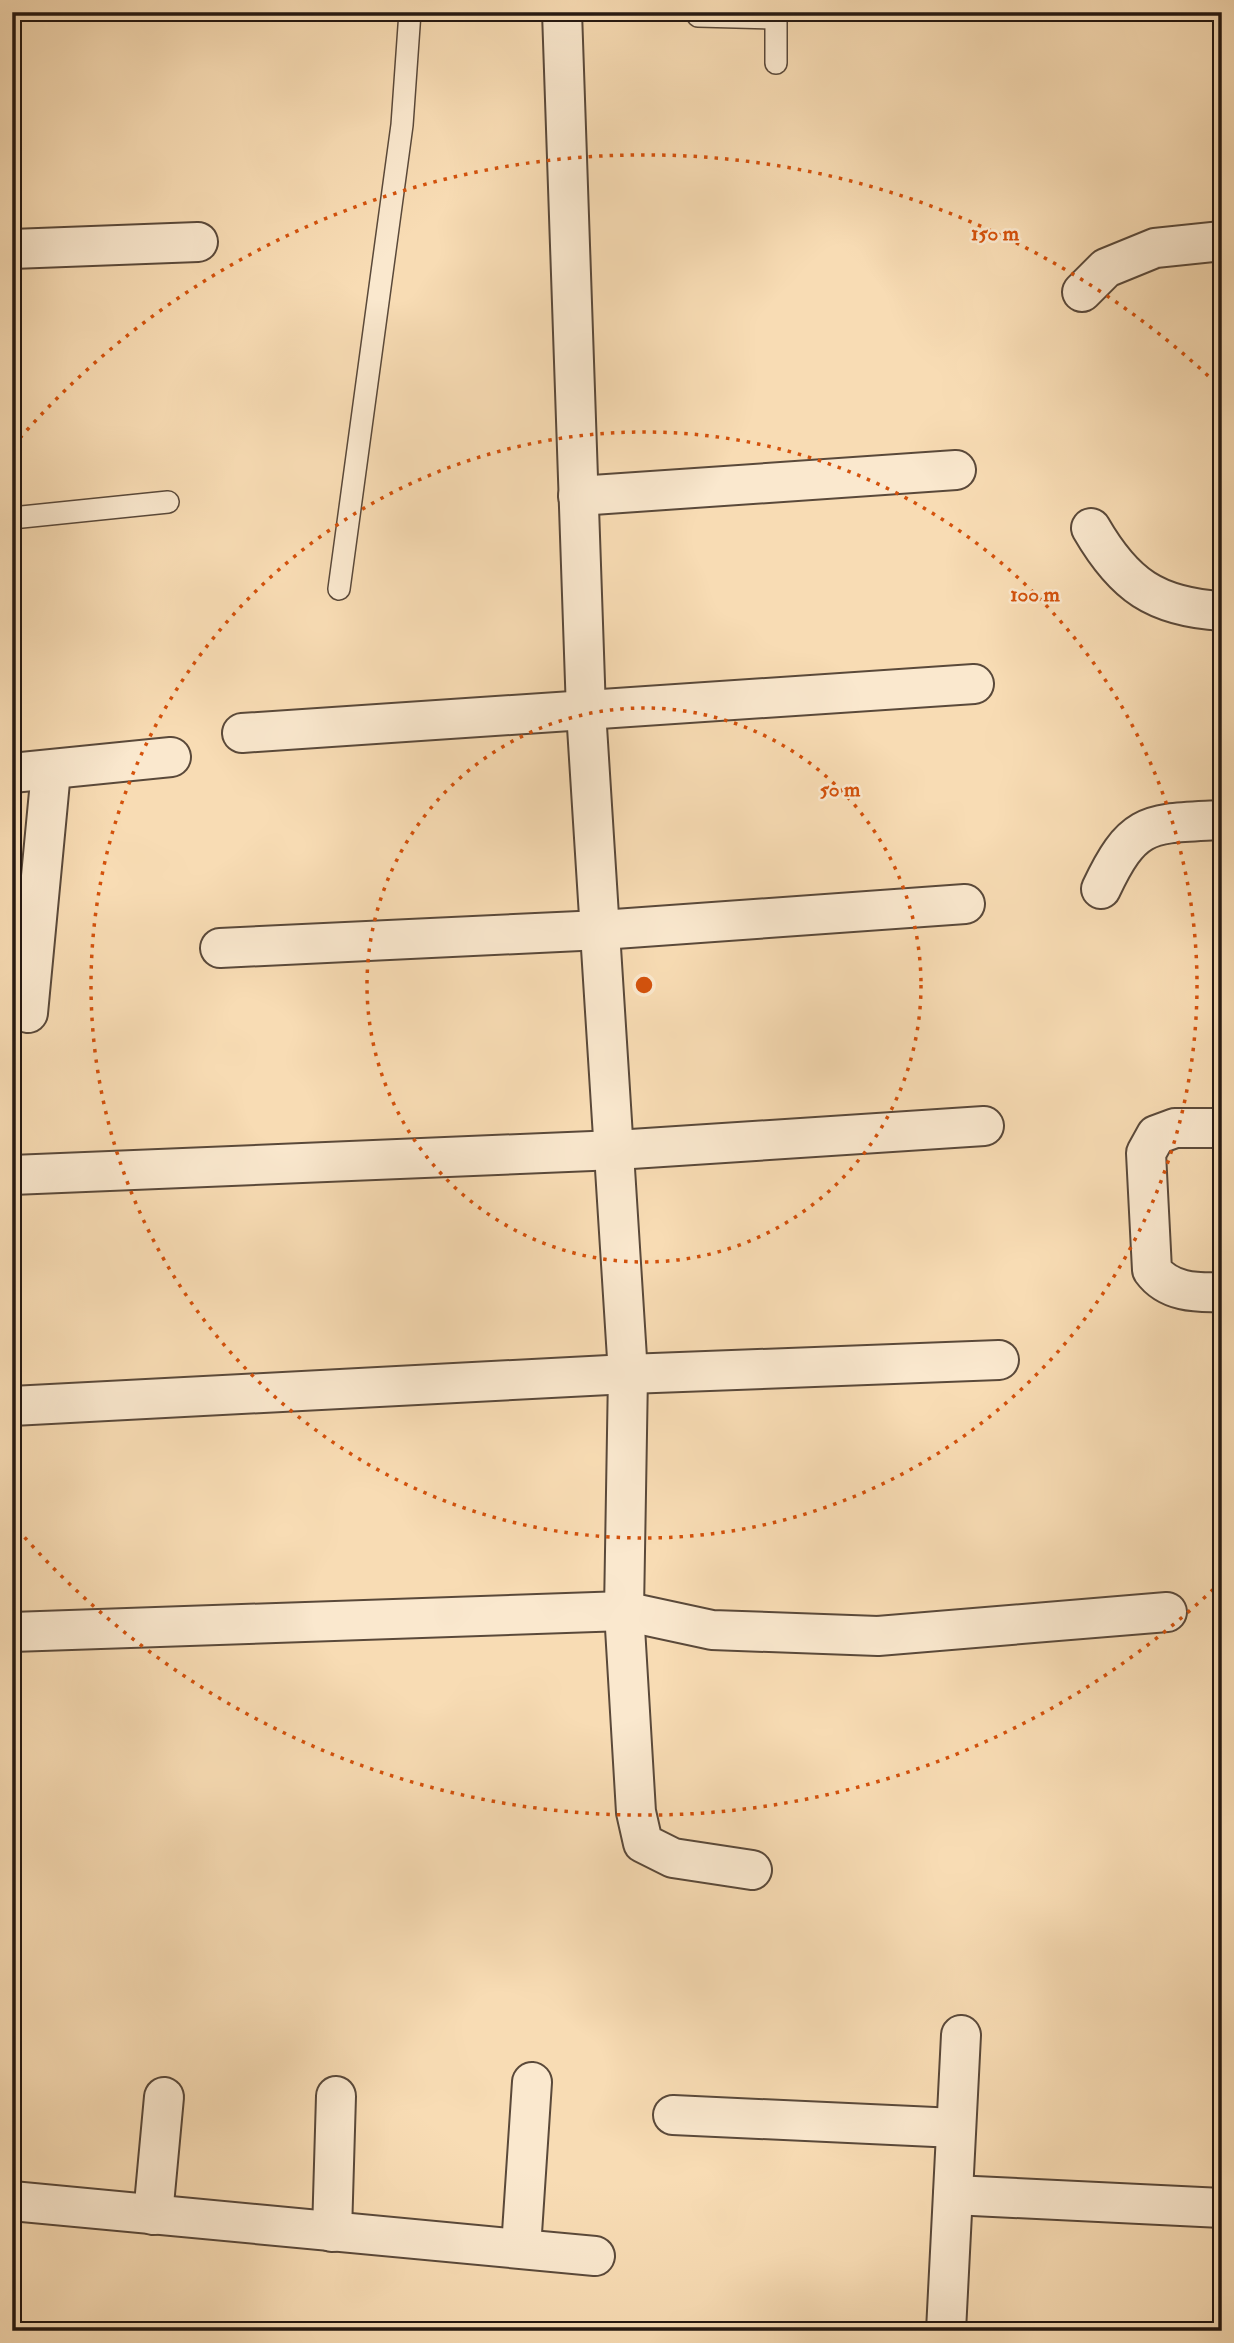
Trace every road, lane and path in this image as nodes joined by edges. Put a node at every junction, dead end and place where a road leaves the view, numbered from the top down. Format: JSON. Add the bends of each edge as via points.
{"nodes":[{"id":1,"x":410,"y":12,"type":"edge"},
{"id":2,"x":562,"y":12,"type":"edge"},
{"id":3,"x":776,"y":15,"type":"edge"},
{"id":4,"x":698,"y":16,"type":"dead end"},
{"id":5,"x":776,"y":63,"type":"dead end"},
{"id":6,"x":1222,"y":241,"type":"edge"},
{"id":7,"x":198,"y":242,"type":"dead end"},
{"id":8,"x":12,"y":249,"type":"edge"},
{"id":9,"x":1082,"y":292,"type":"dead end"},
{"id":10,"x":956,"y":470,"type":"dead end"},
{"id":11,"x":578,"y":496,"type":"junction"},
{"id":12,"x":168,"y":502,"type":"dead end"},
{"id":13,"x":12,"y":519,"type":"edge"},
{"id":14,"x":1091,"y":528,"type":"dead end"},
{"id":15,"x":340,"y":589,"type":"dead end"},
{"id":16,"x":1222,"y":611,"type":"edge"},
{"id":17,"x":974,"y":684,"type":"dead end"},
{"id":18,"x":586,"y":710,"type":"junction"},
{"id":19,"x":242,"y":733,"type":"dead end"},
{"id":20,"x":171,"y":757,"type":"dead end"},
{"id":21,"x":51,"y":771,"type":"junction"},
{"id":22,"x":12,"y":773,"type":"edge"},
{"id":23,"x":1222,"y":820,"type":"edge"},
{"id":24,"x":1101,"y":889,"type":"dead end"},
{"id":25,"x":965,"y":904,"type":"dead end"},
{"id":26,"x":601,"y":930,"type":"junction"},
{"id":27,"x":220,"y":948,"type":"dead end"},
{"id":28,"x":28,"y":1013,"type":"dead end"},
{"id":29,"x":984,"y":1126,"type":"dead end"},
{"id":30,"x":1222,"y":1128,"type":"edge"},
{"id":31,"x":616,"y":1150,"type":"junction"},
{"id":32,"x":12,"y":1175,"type":"edge"},
{"id":33,"x":1222,"y":1292,"type":"edge"},
{"id":34,"x":999,"y":1360,"type":"dead end"},
{"id":35,"x":628,"y":1374,"type":"junction"},
{"id":36,"x":12,"y":1406,"type":"edge"},
{"id":37,"x":624,"y":1611,"type":"junction"},
{"id":38,"x":1167,"y":1612,"type":"dead end"},
{"id":39,"x":12,"y":1632,"type":"edge"},
{"id":40,"x":752,"y":1870,"type":"dead end"},
{"id":41,"x":961,"y":2035,"type":"dead end"},
{"id":42,"x":532,"y":2082,"type":"dead end"},
{"id":43,"x":337,"y":2096,"type":"dead end"},
{"id":44,"x":164,"y":2097,"type":"dead end"},
{"id":45,"x":673,"y":2115,"type":"dead end"},
{"id":46,"x":956,"y":2128,"type":"junction"},
{"id":47,"x":953,"y":2196,"type":"junction"},
{"id":48,"x":12,"y":2201,"type":"edge"},
{"id":49,"x":1222,"y":2208,"type":"edge"},
{"id":50,"x":153,"y":2215,"type":"junction"},
{"id":51,"x":332,"y":2232,"type":"junction"},
{"id":52,"x":521,"y":2248,"type":"junction"},
{"id":53,"x":595,"y":2256,"type":"dead end"},
{"id":54,"x":946,"y":2331,"type":"edge"}],
"edges":[{"from":1,"to":15,"type":"lane","via":[[402,125]]},
{"from":2,"to":11,"type":"street"},
{"from":3,"to":4,"type":"lane"},
{"from":3,"to":5,"type":"lane"},
{"from":6,"to":9,"type":"street","via":[[1155,248],[1106,268]]},
{"from":7,"to":8,"type":"street"},
{"from":10,"to":11,"type":"street"},
{"from":11,"to":18,"type":"street"},
{"from":12,"to":13,"type":"lane"},
{"from":14,"to":16,"type":"street","via":[[1122,574],[1149,595],[1186,609]]},
{"from":17,"to":18,"type":"street"},
{"from":18,"to":19,"type":"street"},
{"from":18,"to":26,"type":"street"},
{"from":20,"to":21,"type":"street"},
{"from":21,"to":22,"type":"street"},
{"from":21,"to":28,"type":"street"},
{"from":23,"to":24,"type":"street","via":[[1171,823],[1131,837]]},
{"from":25,"to":26,"type":"street"},
{"from":26,"to":27,"type":"street"},
{"from":26,"to":31,"type":"street"},
{"from":29,"to":31,"type":"street"},
{"from":30,"to":33,"type":"street","via":[[1175,1128],[1156,1135],[1146,1153],[1152,1270],[1161,1283],[1174,1288]]},
{"from":31,"to":32,"type":"street"},
{"from":31,"to":35,"type":"street"},
{"from":34,"to":35,"type":"street"},
{"from":35,"to":36,"type":"street"},
{"from":35,"to":37,"type":"street"},
{"from":37,"to":38,"type":"street","via":[[712,1630],[878,1636]]},
{"from":37,"to":39,"type":"street"},
{"from":37,"to":40,"type":"street","via":[[636,1812],[643,1843],[673,1858]]},
{"from":41,"to":46,"type":"street"},
{"from":42,"to":52,"type":"street"},
{"from":43,"to":51,"type":"street"},
{"from":44,"to":50,"type":"street"},
{"from":45,"to":46,"type":"street"},
{"from":46,"to":47,"type":"street"},
{"from":47,"to":49,"type":"street"},
{"from":47,"to":54,"type":"street"},
{"from":48,"to":50,"type":"street"},
{"from":50,"to":51,"type":"street"},
{"from":51,"to":52,"type":"street"},
{"from":52,"to":53,"type":"street"}]}
